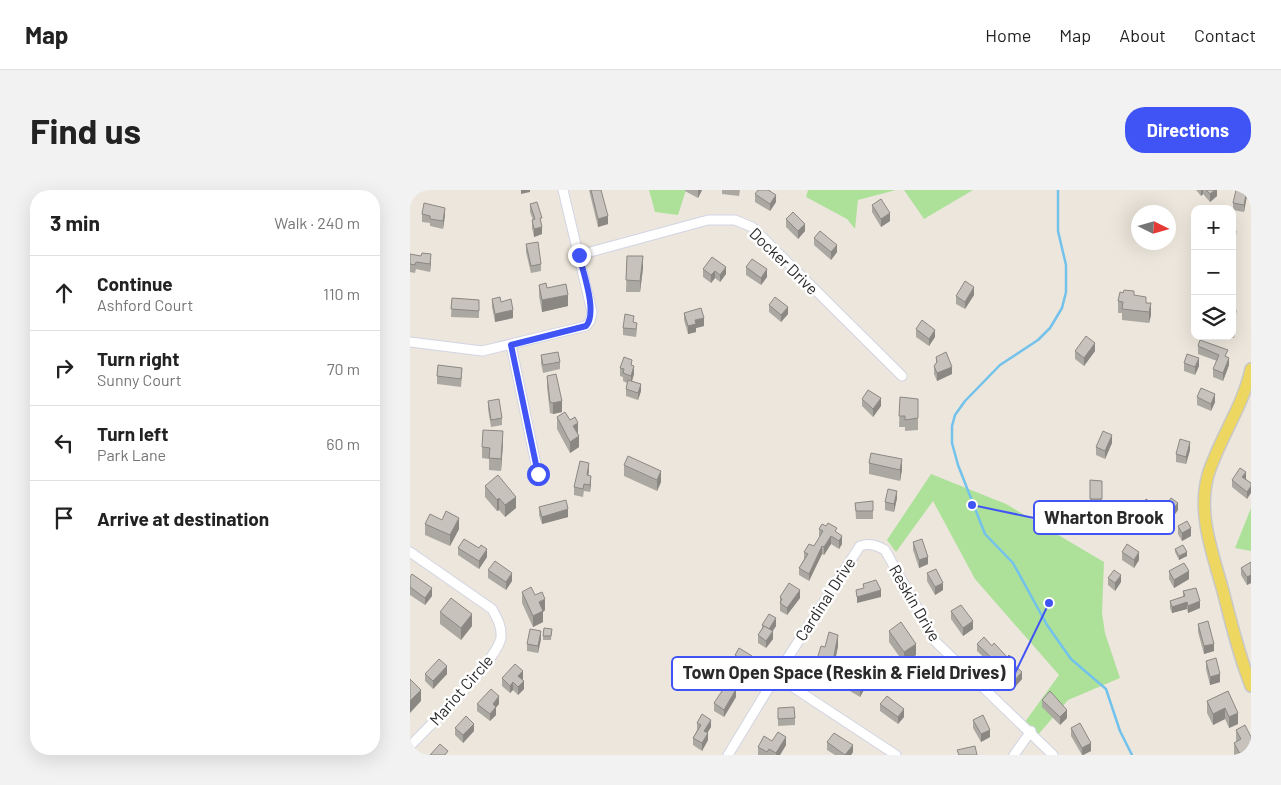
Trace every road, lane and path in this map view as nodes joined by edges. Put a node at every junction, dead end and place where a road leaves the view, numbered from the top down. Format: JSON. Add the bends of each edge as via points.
{"nodes":[{"id":1,"x":563,"y":190,"type":"edge"},
{"id":2,"x":579,"y":255,"type":"junction"},
{"id":3,"x":410,"y":342,"type":"edge"},
{"id":4,"x":511,"y":345,"type":"junction"},
{"id":5,"x":1251,"y":369,"type":"edge"},
{"id":6,"x":902,"y":376,"type":"dead end"},
{"id":7,"x":538,"y":474,"type":"dead end"},
{"id":8,"x":860,"y":546,"type":"joint"},
{"id":9,"x":410,"y":552,"type":"edge"},
{"id":10,"x":776,"y":676,"type":"junction"},
{"id":11,"x":1251,"y":686,"type":"edge"},
{"id":12,"x":1031,"y":732,"type":"junction"},
{"id":13,"x":410,"y":746,"type":"edge"},
{"id":14,"x":728,"y":755,"type":"edge"},
{"id":15,"x":896,"y":755,"type":"edge"},
{"id":16,"x":1014,"y":755,"type":"edge"},
{"id":17,"x":1053,"y":755,"type":"edge"}],
"edges":[{"from":1,"to":2,"type":"street"},
{"from":2,"to":4,"type":"street","via":[[592,312],[590,321],[586,326]]},
{"from":2,"to":6,"type":"street","name":"Docker Drive","via":[[708,220],[735,220],[752,228]]},
{"from":3,"to":4,"type":"street","via":[[482,351]]},
{"from":4,"to":7,"type":"street"},
{"from":5,"to":11,"type":"main road","via":[[1246,390],[1211,466],[1204,504],[1208,536]]},
{"from":8,"to":10,"type":"street","name":"Cardinal Drive"},
{"from":8,"to":12,"type":"street","name":"Reskin Drive","via":[[876,545],[884,550],[936,642]]},
{"from":9,"to":13,"type":"street","name":"Mariot Circle","via":[[492,609],[500,622],[500,638],[492,658]]},
{"from":10,"to":14,"type":"street","name":"Cardinal Drive"},
{"from":10,"to":15,"type":"street"},
{"from":12,"to":16,"type":"street"},
{"from":12,"to":17,"type":"street","name":"Reskin Drive"}]}
